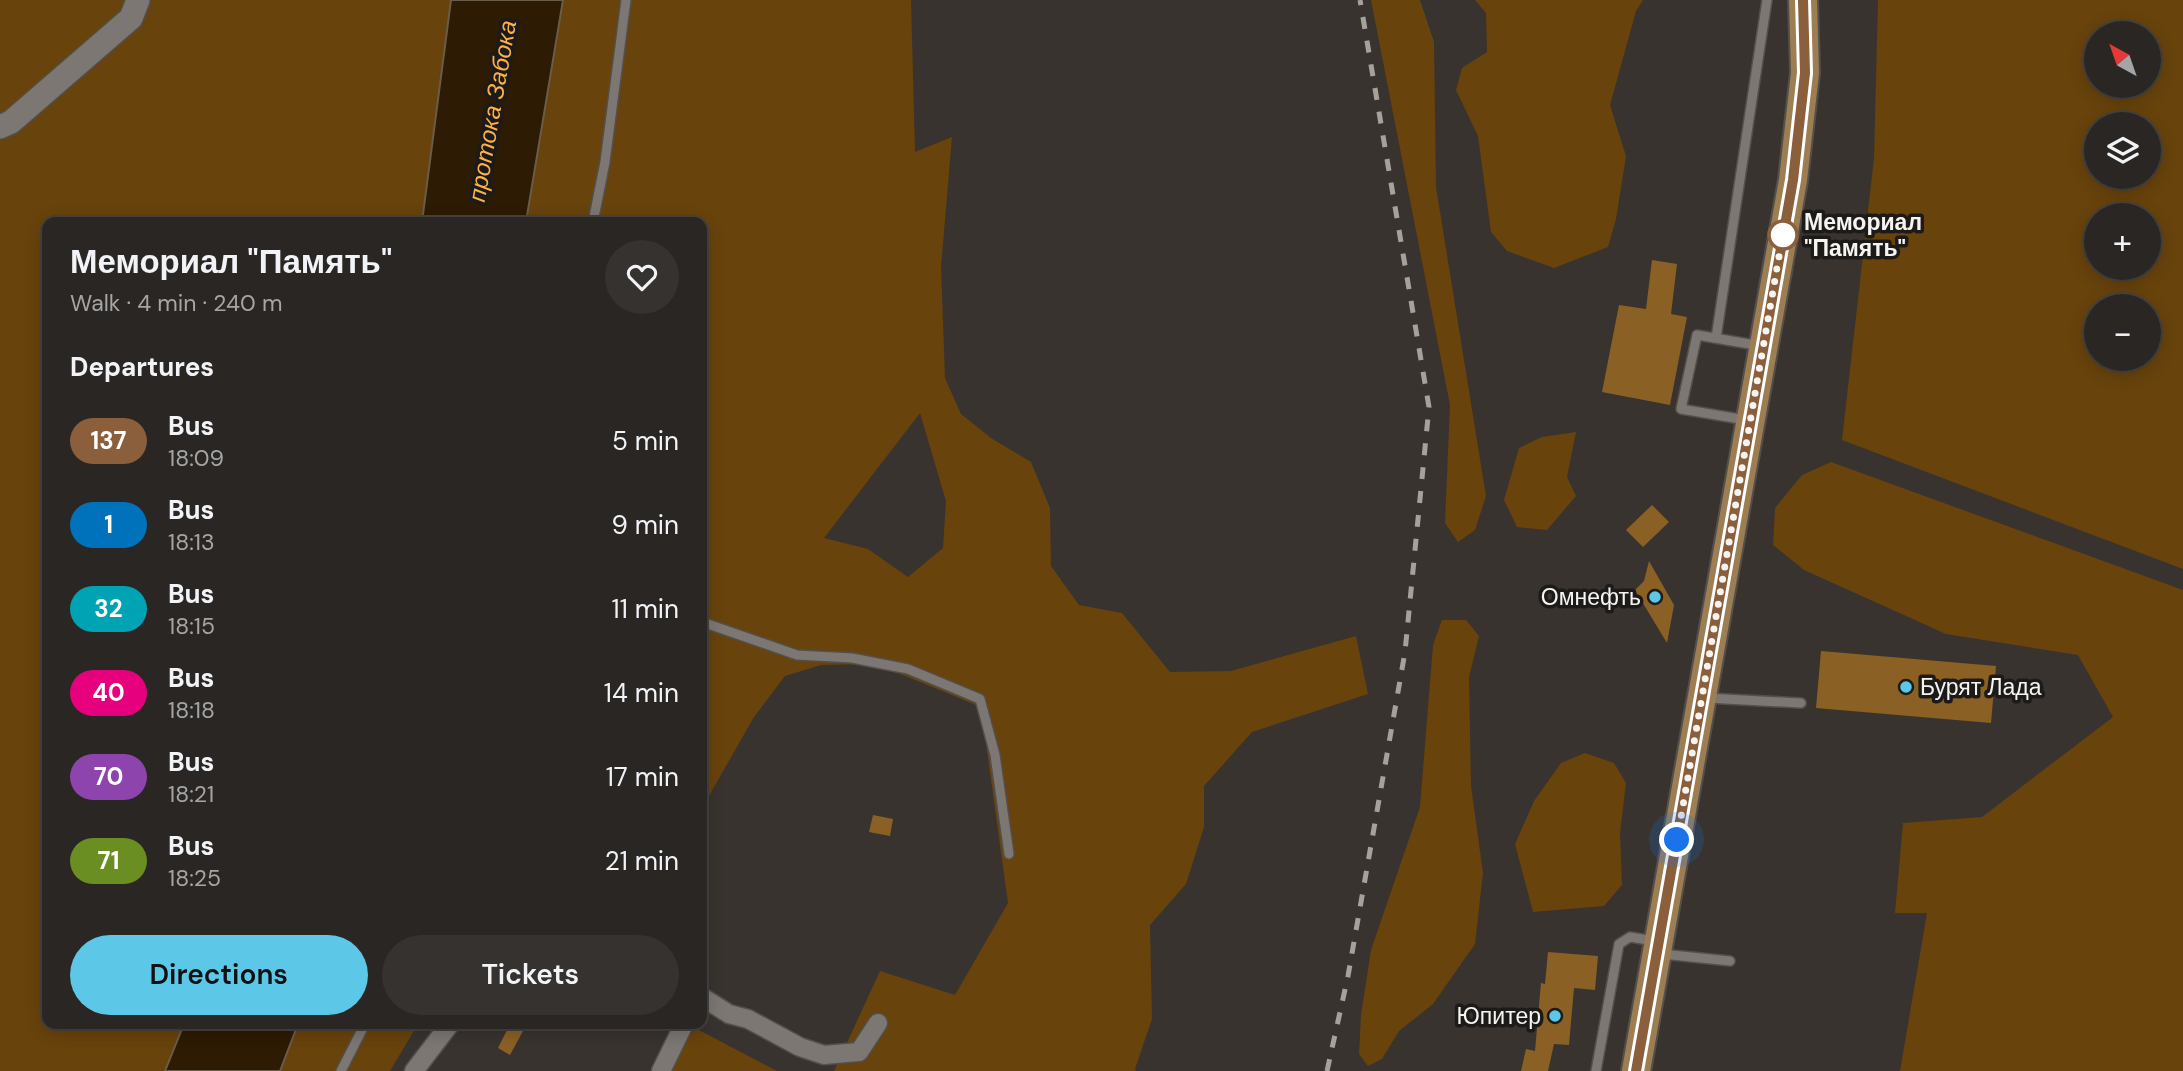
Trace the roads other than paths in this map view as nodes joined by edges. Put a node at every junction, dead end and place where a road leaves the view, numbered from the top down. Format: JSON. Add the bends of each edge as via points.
{"nodes":[{"id":1,"x":138,"y":0,"type":"edge"},
{"id":2,"x":626,"y":0,"type":"edge"},
{"id":3,"x":1767,"y":0,"type":"edge"},
{"id":4,"x":1804,"y":0,"type":"edge"},
{"id":5,"x":0,"y":127,"type":"edge"},
{"id":6,"x":594,"y":217,"type":"edge"},
{"id":7,"x":1716,"y":338,"type":"junction"},
{"id":8,"x":1763,"y":346,"type":"junction"},
{"id":9,"x":1750,"y":421,"type":"junction"},
{"id":10,"x":707,"y":624,"type":"edge"},
{"id":11,"x":1702,"y":698,"type":"junction"},
{"id":12,"x":1801,"y":703,"type":"dead end"},
{"id":13,"x":1009,"y":854,"type":"dead end"},
{"id":14,"x":1658,"y":947,"type":"junction"},
{"id":15,"x":1730,"y":961,"type":"dead end"},
{"id":16,"x":707,"y":1000,"type":"edge"},
{"id":17,"x":878,"y":1023,"type":"dead end"},
{"id":18,"x":362,"y":1029,"type":"edge"},
{"id":19,"x":446,"y":1029,"type":"edge"},
{"id":20,"x":682,"y":1029,"type":"edge"},
{"id":21,"x":341,"y":1071,"type":"edge"},
{"id":22,"x":414,"y":1071,"type":"edge"},
{"id":23,"x":661,"y":1071,"type":"edge"},
{"id":24,"x":1596,"y":1071,"type":"edge"},
{"id":25,"x":1636,"y":1071,"type":"edge"}],
"edges":[{"from":1,"to":5,"type":"street","via":[[131,18]]},
{"from":2,"to":6,"type":"lane"},
{"from":3,"to":7,"type":"lane"},
{"from":4,"to":8,"type":"main road","via":[[1803,104]]},
{"from":7,"to":8,"type":"lane"},
{"from":7,"to":9,"type":"lane","via":[[1697,335],[1681,409]]},
{"from":8,"to":9,"type":"main road"},
{"from":9,"to":11,"type":"main road"},
{"from":10,"to":13,"type":"lane","via":[[797,655],[852,658],[908,669],[980,699],[995,755]]},
{"from":11,"to":12,"type":"lane"},
{"from":11,"to":14,"type":"main road"},
{"from":14,"to":15,"type":"lane"},
{"from":14,"to":24,"type":"lane","via":[[1630,937],[1619,944]]},
{"from":14,"to":25,"type":"main road"},
{"from":16,"to":17,"type":"street","via":[[824,1055],[859,1052]]},
{"from":18,"to":21,"type":"lane"},
{"from":19,"to":22,"type":"street"},
{"from":20,"to":23,"type":"street"}]}
